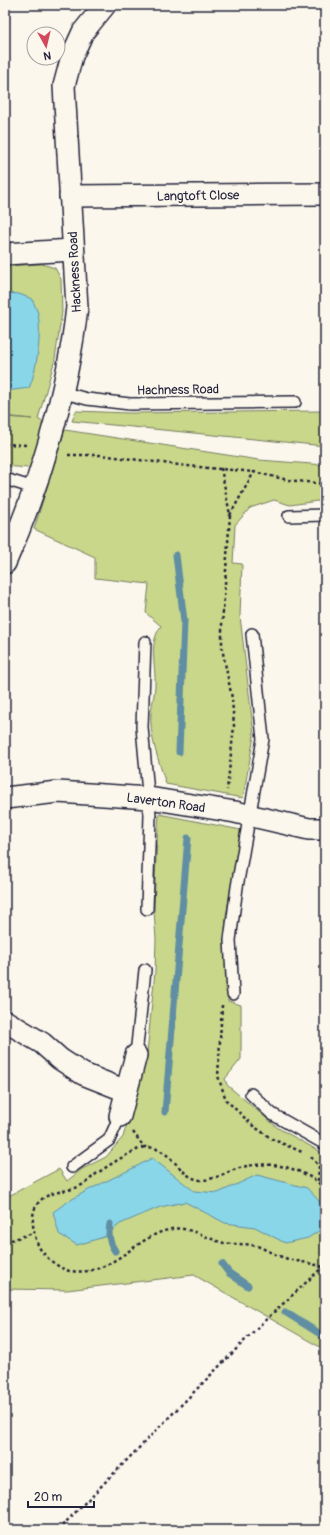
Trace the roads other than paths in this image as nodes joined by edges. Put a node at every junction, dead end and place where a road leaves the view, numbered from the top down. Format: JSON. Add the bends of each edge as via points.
{"nodes":[{"id":1,"x":105,"y":5,"type":"edge"},
{"id":2,"x":325,"y":194,"type":"edge"},
{"id":3,"x":70,"y":196,"type":"junction"},
{"id":4,"x":73,"y":250,"type":"junction"},
{"id":5,"x":5,"y":254,"type":"edge"},
{"id":6,"x":61,"y":392,"type":"junction"},
{"id":7,"x":296,"y":402,"type":"dead end"},
{"id":8,"x":5,"y":479,"type":"edge"},
{"id":9,"x":34,"y":488,"type":"junction"},
{"id":10,"x":325,"y":515,"type":"edge"},
{"id":11,"x":289,"y":516,"type":"dead end"},
{"id":12,"x":5,"y":564,"type":"edge"},
{"id":13,"x":252,"y":634,"type":"dead end"},
{"id":14,"x":145,"y":642,"type":"dead end"},
{"id":15,"x":5,"y":798,"type":"edge"},
{"id":16,"x":149,"y":798,"type":"junction"},
{"id":17,"x":250,"y":817,"type":"junction"},
{"id":18,"x":325,"y":829,"type":"edge"},
{"id":19,"x":147,"y":909,"type":"dead end"},
{"id":20,"x":146,"y":970,"type":"dead end"},
{"id":21,"x":227,"y":996,"type":"road end"},
{"id":22,"x":5,"y":1021,"type":"edge"},
{"id":23,"x":136,"y":1055,"type":"joint"},
{"id":24,"x":126,"y":1091,"type":"junction"},
{"id":25,"x":251,"y":1094,"type":"dead end"},
{"id":26,"x":120,"y":1116,"type":"joint"},
{"id":27,"x":325,"y":1144,"type":"edge"},
{"id":28,"x":72,"y":1168,"type":"dead end"}],
"edges":[{"from":1,"to":3,"type":"street","name":"Hackness Road","via":[[83,32],[72,56],[64,86]]},
{"from":2,"to":3,"type":"street","name":"Langtoft Close"},
{"from":3,"to":4,"type":"street","name":"Hackness Road"},
{"from":4,"to":5,"type":"street"},
{"from":4,"to":6,"type":"street","name":"Hackness Road","via":[[77,307],[73,342]]},
{"from":6,"to":7,"type":"lane","name":"Hachness Road","via":[[87,399],[130,404]]},
{"from":6,"to":9,"type":"street","name":"Hackness Road"},
{"from":8,"to":9,"type":"lane"},
{"from":9,"to":12,"type":"street","name":"Hackness Road"},
{"from":10,"to":11,"type":"lane"},
{"from":13,"to":17,"type":"lane","via":[[264,739]]},
{"from":14,"to":16,"type":"lane","via":[[142,727]]},
{"from":15,"to":16,"type":"street","name":"Laverton Road","via":[[58,792]]},
{"from":16,"to":17,"type":"street","name":"Laverton Road","via":[[225,810]]},
{"from":16,"to":19,"type":"lane"},
{"from":17,"to":18,"type":"street","name":"Laverton Road","via":[[309,829]]},
{"from":17,"to":21,"type":"lane","via":[[230,940]]},
{"from":20,"to":23,"type":"lane"},
{"from":22,"to":24,"type":"street","via":[[42,1043],[60,1059],[84,1074]]},
{"from":23,"to":24,"type":"street"},
{"from":24,"to":26,"type":"street"},
{"from":25,"to":27,"type":"lane","via":[[272,1114]]},
{"from":26,"to":28,"type":"lane","via":[[109,1140]]}]}
